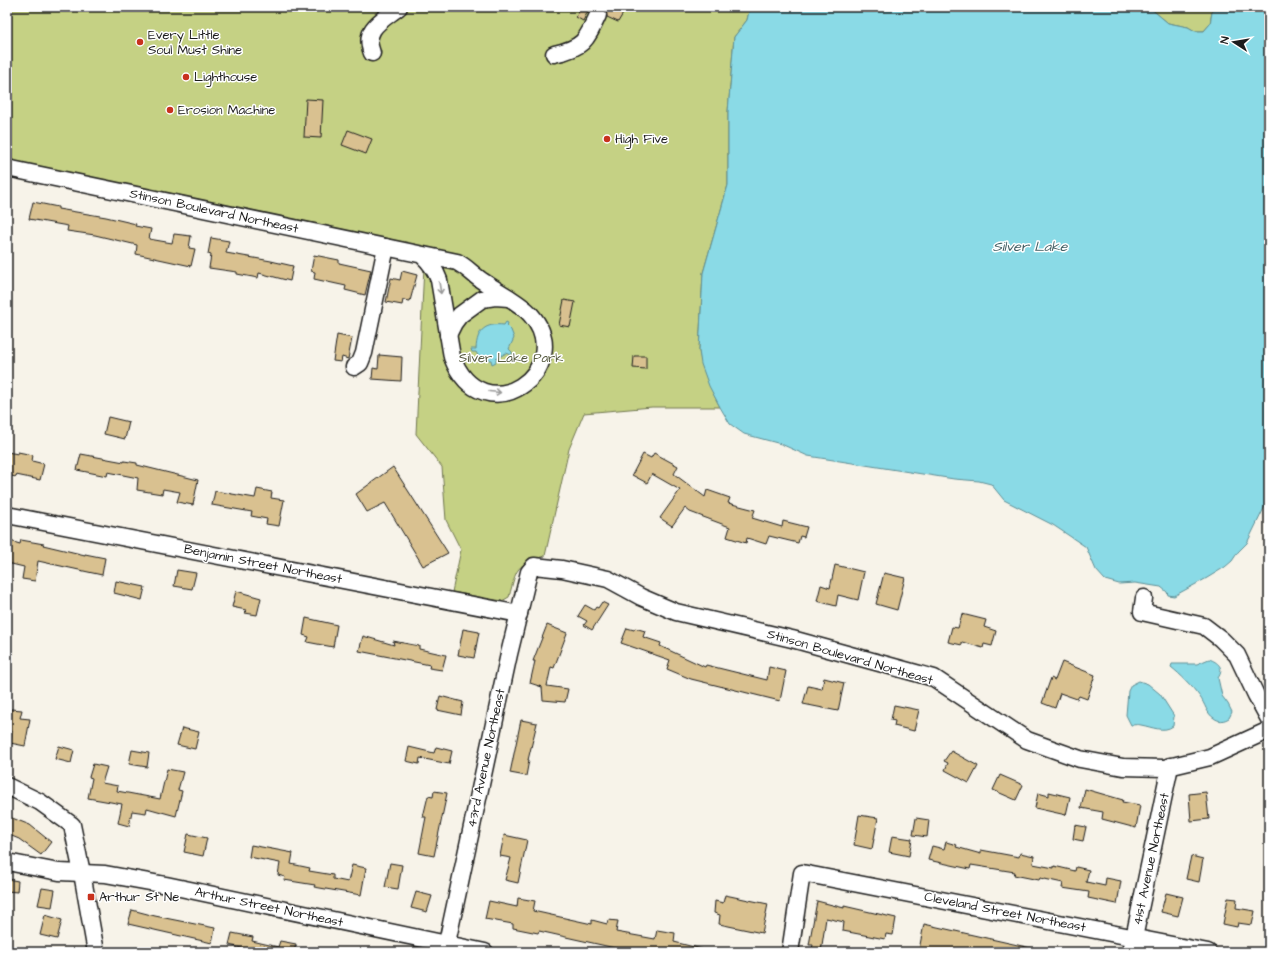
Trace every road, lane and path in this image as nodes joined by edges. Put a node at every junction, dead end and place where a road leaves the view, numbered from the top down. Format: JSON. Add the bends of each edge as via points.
{"nodes":[{"id":1,"x":399,"y":7,"type":"edge"},
{"id":2,"x":598,"y":15,"type":"dead end"},
{"id":3,"x":372,"y":53,"type":"dead end"},
{"id":4,"x":554,"y":54,"type":"dead end"},
{"id":5,"x":7,"y":168,"type":"edge"},
{"id":6,"x":386,"y":247,"type":"junction"},
{"id":7,"x":422,"y":255,"type":"junction"},
{"id":8,"x":509,"y":298,"type":"junction"},
{"id":9,"x":448,"y":335,"type":"junction"},
{"id":10,"x":354,"y":367,"type":"dead end"},
{"id":11,"x":7,"y":515,"type":"edge"},
{"id":12,"x":534,"y":566,"type":"joint"},
{"id":13,"x":1144,"y":598,"type":"dead end"},
{"id":14,"x":519,"y":614,"type":"junction"},
{"id":15,"x":1269,"y":719,"type":"edge"},
{"id":16,"x":1269,"y":730,"type":"edge"},
{"id":17,"x":1170,"y":766,"type":"junction"},
{"id":18,"x":7,"y":786,"type":"edge"},
{"id":19,"x":7,"y":862,"type":"edge"},
{"id":20,"x":82,"y":873,"type":"junction"},
{"id":21,"x":1133,"y":945,"type":"edge"},
{"id":22,"x":446,"y":948,"type":"edge"},
{"id":23,"x":96,"y":952,"type":"edge"},
{"id":24,"x":484,"y":952,"type":"edge"},
{"id":25,"x":790,"y":952,"type":"edge"},
{"id":26,"x":1208,"y":952,"type":"edge"}],
"edges":[{"from":1,"to":3,"type":"street","via":[[372,29],[369,35]]},
{"from":2,"to":4,"type":"street","via":[[582,43],[570,50]]},
{"from":5,"to":6,"type":"street","name":"Stinson Boulevard Northeast"},
{"from":6,"to":7,"type":"street","name":"Stinson Boulevard Northeast"},
{"from":6,"to":10,"type":"street","via":[[364,353],[360,363]]},
{"from":7,"to":8,"type":"street","name":"Stinson Boulevard Northeast","via":[[457,262]]},
{"from":7,"to":9,"type":"street","name":"Stinson Boulevard Northeast","one_way":true,"via":[[435,270],[439,280]]},
{"from":8,"to":9,"type":"street","via":[[482,299],[460,315]]},
{"from":9,"to":8,"type":"street","name":"Stinson Boulevard Northeast","one_way":true,"via":[[456,368],[472,386],[494,393],[506,393],[518,388],[539,368],[544,347],[542,334],[531,314]]},
{"from":11,"to":14,"type":"street","name":"Benjamin Street Northeast"},
{"from":12,"to":14,"type":"street","name":"43rd Avenue Northeast","via":[[529,572]]},
{"from":12,"to":17,"type":"street","name":"Stinson Boulevard Northeast","via":[[608,579],[676,612],[792,639],[934,678],[1027,740],[1080,760],[1124,767]]},
{"from":13,"to":15,"type":"street","via":[[1142,612],[1204,626],[1221,639],[1237,655]]},
{"from":14,"to":22,"type":"street","name":"43rd Avenue Northeast"},
{"from":16,"to":17,"type":"street","name":"Stinson Boulevard Northeast","via":[[1210,757]]},
{"from":17,"to":21,"type":"street","name":"41st Avenue Northeast"},
{"from":18,"to":20,"type":"street","via":[[40,802],[72,825]]},
{"from":19,"to":20,"type":"street","name":"Arthur Street Northeast","via":[[59,872]]},
{"from":20,"to":22,"type":"street","name":"Arthur Street Northeast","via":[[105,874],[166,886]]},
{"from":20,"to":23,"type":"street"},
{"from":21,"to":25,"type":"street","name":"Cleveland Street Northeast","via":[[802,873]]},
{"from":21,"to":26,"type":"street","name":"Cleveland Street Northeast"},
{"from":22,"to":24,"type":"street","name":"Arthur Street Northeast"}]}
